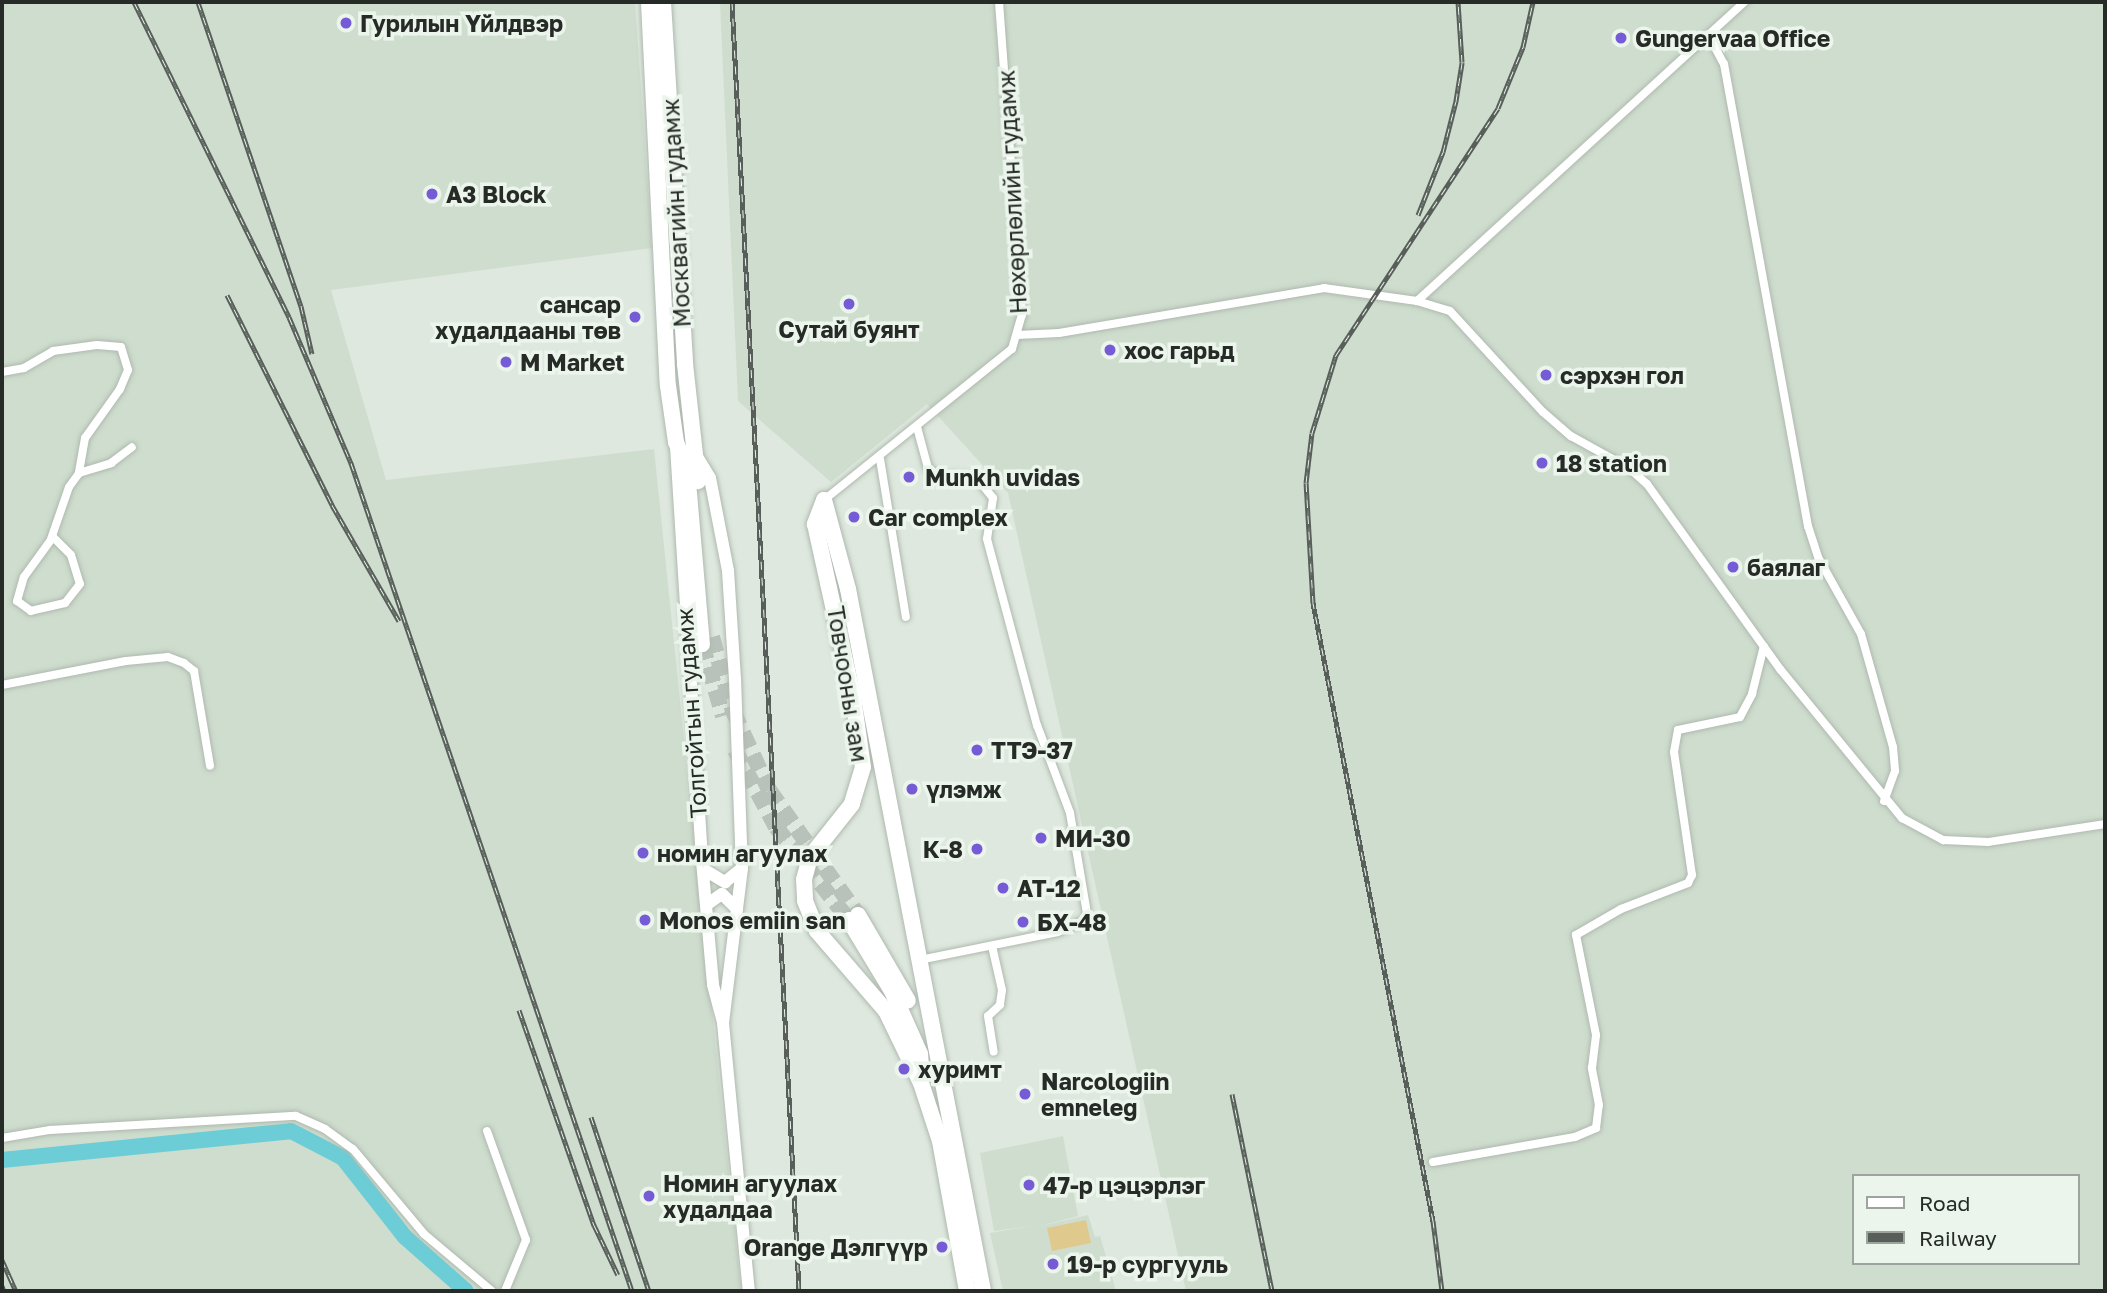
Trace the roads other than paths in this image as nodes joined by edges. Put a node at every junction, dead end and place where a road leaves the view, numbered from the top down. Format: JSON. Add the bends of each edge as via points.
{"nodes":[{"id":1,"x":649,"y":2,"type":"edge"},
{"id":2,"x":663,"y":2,"type":"edge"},
{"id":3,"x":999,"y":2,"type":"edge"},
{"id":4,"x":1745,"y":2,"type":"edge"},
{"id":5,"x":1709,"y":36,"type":"junction"},
{"id":6,"x":1417,"y":301,"type":"junction"},
{"id":7,"x":1017,"y":335,"type":"junction"},
{"id":8,"x":2,"y":372,"type":"edge"},
{"id":9,"x":916,"y":427,"type":"junction"},
{"id":10,"x":676,"y":442,"type":"junction"},
{"id":11,"x":132,"y":447,"type":"dead end"},
{"id":12,"x":695,"y":453,"type":"junction"},
{"id":13,"x":880,"y":459,"type":"junction"},
{"id":14,"x":79,"y":473,"type":"junction"},
{"id":15,"x":824,"y":500,"type":"junction"},
{"id":16,"x":51,"y":539,"type":"junction"},
{"id":17,"x":906,"y":617,"type":"dead end"},
{"id":18,"x":1764,"y":646,"type":"junction"},
{"id":19,"x":2,"y":685,"type":"edge"},
{"id":20,"x":210,"y":766,"type":"dead end"},
{"id":21,"x":1884,"y":801,"type":"junction"},
{"id":22,"x":2105,"y":824,"type":"edge"},
{"id":23,"x":742,"y":868,"type":"junction"},
{"id":24,"x":703,"y":869,"type":"junction"},
{"id":25,"x":706,"y":905,"type":"junction"},
{"id":26,"x":737,"y":909,"type":"junction"},
{"id":27,"x":992,"y":946,"type":"junction"},
{"id":28,"x":919,"y":960,"type":"junction"},
{"id":29,"x":723,"y":1023,"type":"junction"},
{"id":30,"x":994,"y":1052,"type":"dead end"},
{"id":31,"x":938,"y":1062,"type":"junction"},
{"id":32,"x":920,"y":1083,"type":"junction"},
{"id":33,"x":487,"y":1132,"type":"dead end"},
{"id":34,"x":2,"y":1138,"type":"edge"},
{"id":35,"x":1433,"y":1162,"type":"dead end"},
{"id":36,"x":492,"y":1291,"type":"edge"},
{"id":37,"x":505,"y":1291,"type":"edge"},
{"id":38,"x":749,"y":1291,"type":"edge"},
{"id":39,"x":967,"y":1291,"type":"edge"},
{"id":40,"x":983,"y":1291,"type":"edge"}],
"edges":[{"from":1,"to":10,"type":"highway","name":"Москвагийн гудамж"},
{"from":2,"to":12,"type":"highway","name":"Москвагийн гудамж"},
{"from":3,"to":7,"type":"street","name":"Нөхөрлөлийн гудамж","via":[[1017,220],[1022,315]]},
{"from":4,"to":5,"type":"street"},
{"from":5,"to":6,"type":"street"},
{"from":5,"to":21,"type":"street","via":[[1724,64],[1808,526],[1819,559],[1861,634],[1893,747],[1895,771]]},
{"from":6,"to":7,"type":"street","via":[[1324,288],[1059,333]]},
{"from":6,"to":18,"type":"street","via":[[1450,311],[1464,321],[1544,412],[1571,436],[1647,484]]},
{"from":7,"to":9,"type":"street","name":"Нөхөрлөлийн гудамж","via":[[1012,349]]},
{"from":8,"to":14,"type":"street","via":[[24,368],[53,351],[121,347],[128,370],[85,438]]},
{"from":9,"to":13,"type":"street","name":"Нөхөрлөлийн гудамж"},
{"from":9,"to":27,"type":"street","via":[[928,468],[939,476],[976,477],[993,498],[987,539],[1037,725],[1070,813],[1086,889],[1088,919],[1084,924]]},
{"from":10,"to":12,"type":"highway","name":"Москвагийн гудамж","via":[[687,470],[707,640]]},
{"from":10,"to":24,"type":"main road","name":"Толгойтын гудамж","via":[[677,514]]},
{"from":11,"to":14,"type":"street","via":[[111,463]]},
{"from":12,"to":23,"type":"main road","name":"Толгойтын гудамж","via":[[710,478],[728,572]]},
{"from":13,"to":15,"type":"street","name":"Нөхөрлөлийн гудамж"},
{"from":13,"to":17,"type":"street"},
{"from":14,"to":16,"type":"street","via":[[69,486]]},
{"from":15,"to":28,"type":"highway","name":"Товчооны зам","via":[[841,554]]},
{"from":15,"to":32,"type":"highway","name":"Товчооны зам","via":[[815,524],[853,697],[863,766],[852,804],[810,857],[805,901],[817,931],[886,1011]]},
{"from":16,"to":16,"type":"street","via":[[71,555],[80,584],[65,603],[31,611],[17,601],[23,577]]},
{"from":18,"to":21,"type":"street"},
{"from":18,"to":35,"type":"street","via":[[1752,694],[1740,717],[1678,730],[1674,752],[1692,875],[1688,883],[1584,927],[1574,939],[1588,981],[1596,1035],[1592,1068],[1599,1105],[1596,1128],[1574,1137]]},
{"from":19,"to":20,"type":"street","via":[[127,661],[168,657],[184,663],[194,671]]},
{"from":21,"to":22,"type":"street","via":[[1923,833],[1943,840],[1988,842]]},
{"from":23,"to":24,"type":"main road","via":[[725,882]]},
{"from":23,"to":26,"type":"main road","name":"Толгойтын гудамж"},
{"from":24,"to":25,"type":"main road","name":"Толгойтын гудамж"},
{"from":25,"to":26,"type":"main road","via":[[722,894]]},
{"from":25,"to":29,"type":"main road","name":"Толгойтын гудамж","via":[[714,996]]},
{"from":26,"to":29,"type":"main road","name":"Толгойтын гудамж"},
{"from":27,"to":28,"type":"street"},
{"from":27,"to":30,"type":"street","via":[[1002,990],[1000,1005],[988,1016]]},
{"from":28,"to":31,"type":"highway","name":"Товчооны зам"},
{"from":29,"to":38,"type":"main road","name":"Толгойтын гудамж"},
{"from":31,"to":32,"type":"highway","via":[[929,1052],[895,972],[853,918],[920,1054]]},
{"from":31,"to":40,"type":"highway","name":"Товчооны зам"},
{"from":32,"to":39,"type":"highway","name":"Товчооны зам","via":[[940,1142]]},
{"from":33,"to":37,"type":"street","via":[[526,1240]]},
{"from":34,"to":36,"type":"street","via":[[50,1130],[296,1116],[353,1149],[424,1234]]}]}
